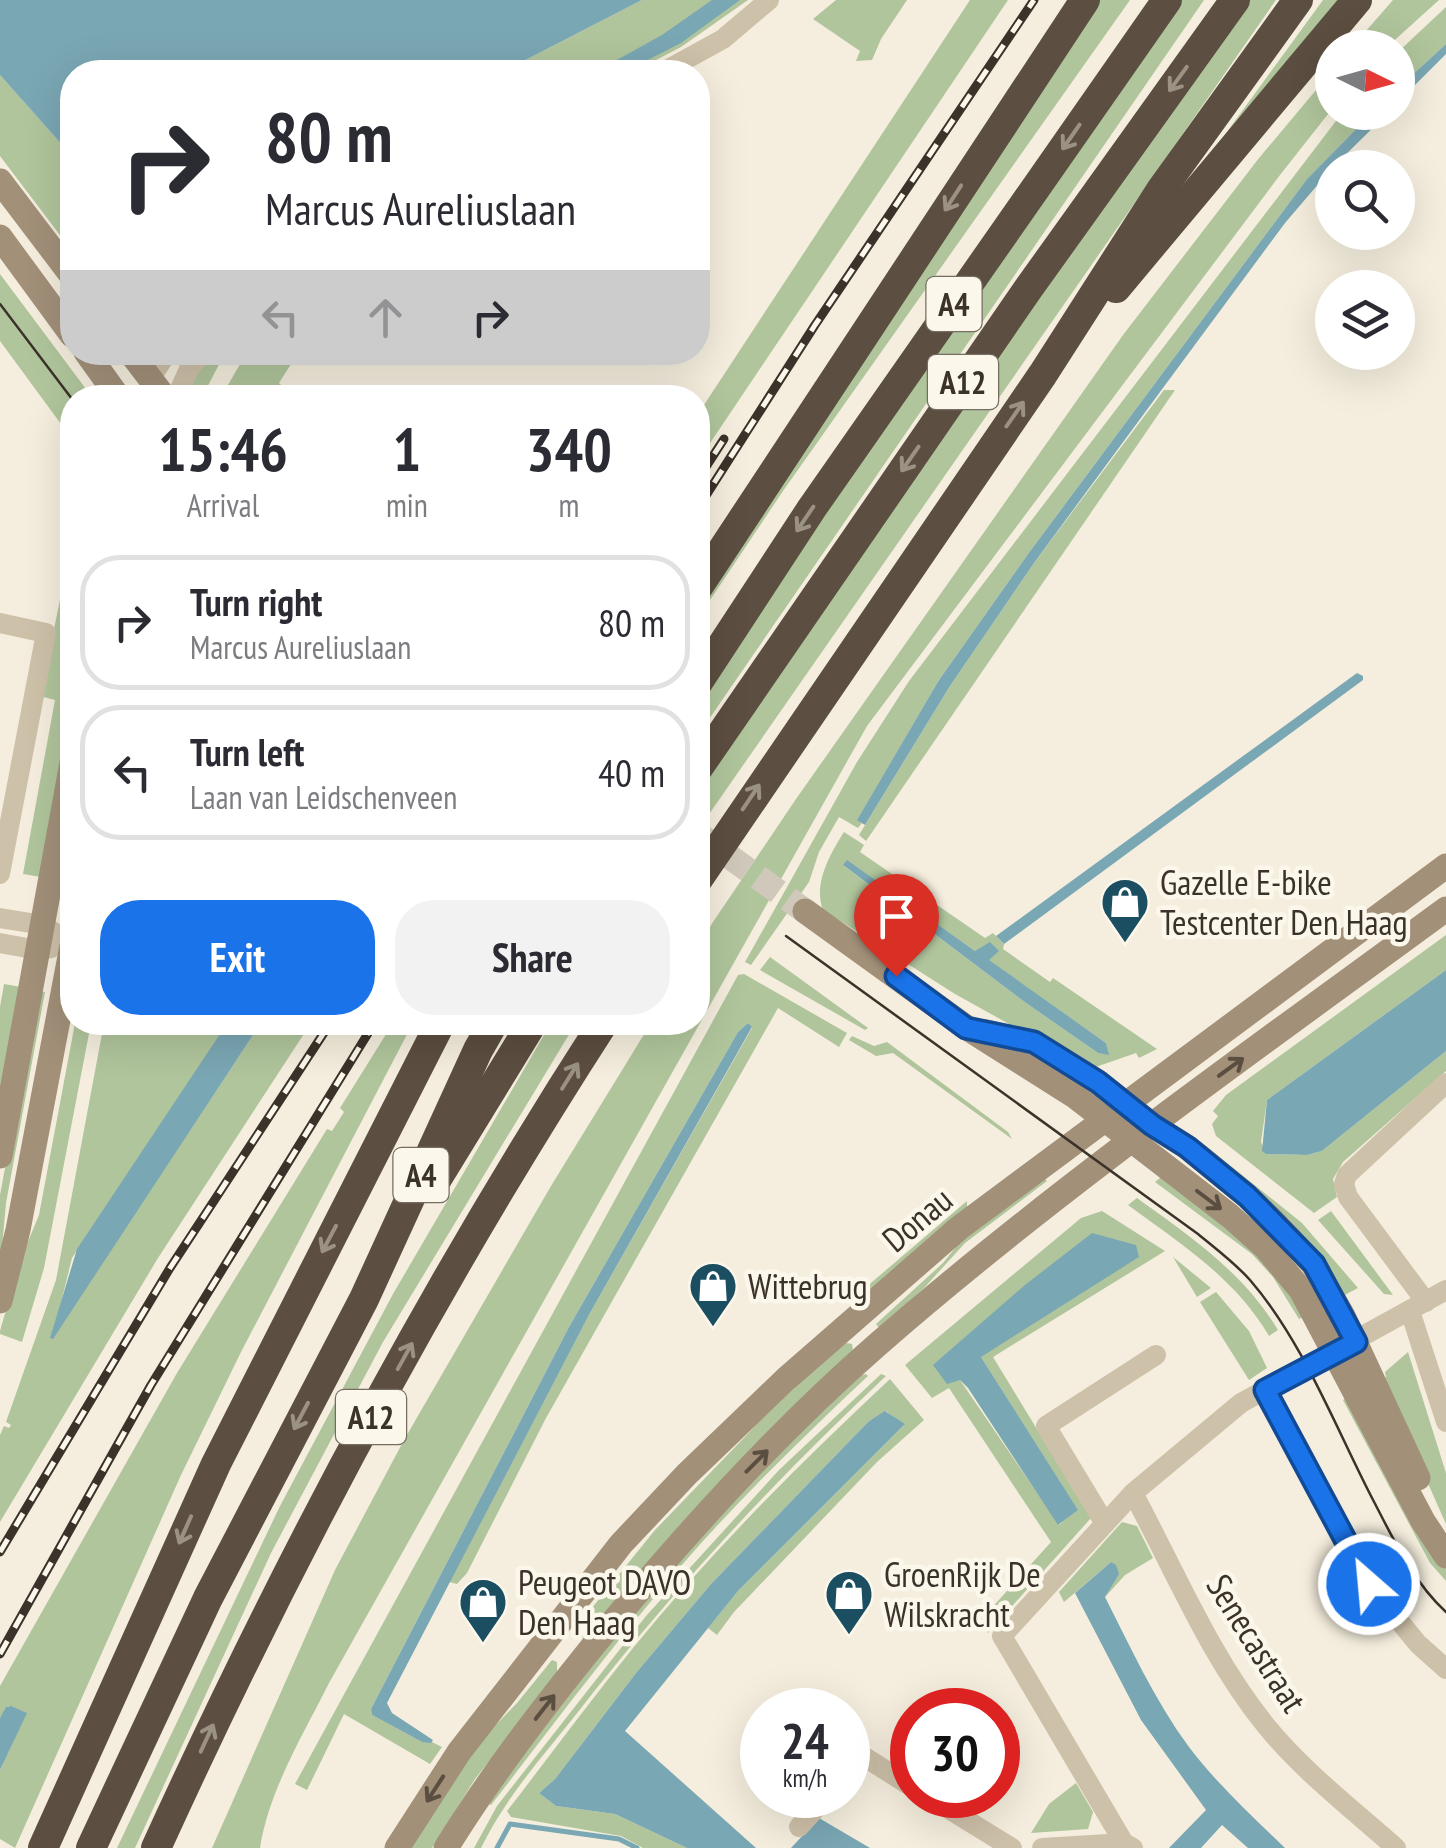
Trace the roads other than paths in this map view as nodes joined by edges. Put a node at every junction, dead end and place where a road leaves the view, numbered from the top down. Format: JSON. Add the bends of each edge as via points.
{"nodes":[{"id":1,"x":769,"y":0,"type":"edge"},
{"id":2,"x":1084,"y":0,"type":"edge"},
{"id":3,"x":1168,"y":0,"type":"edge"},
{"id":4,"x":1235,"y":0,"type":"edge"},
{"id":5,"x":1298,"y":0,"type":"edge"},
{"id":6,"x":1357,"y":0,"type":"edge"},
{"id":7,"x":685,"y":60,"type":"edge"},
{"id":8,"x":0,"y":180,"type":"edge"},
{"id":9,"x":0,"y":238,"type":"edge"},
{"id":10,"x":60,"y":260,"type":"edge"},
{"id":11,"x":60,"y":319,"type":"edge"},
{"id":12,"x":1043,"y":374,"type":"junction"},
{"id":13,"x":710,"y":570,"type":"edge"},
{"id":14,"x":743,"y":610,"type":"junction"},
{"id":15,"x":0,"y":623,"type":"edge"},
{"id":16,"x":710,"y":653,"type":"edge"},
{"id":17,"x":710,"y":663,"type":"edge"},
{"id":18,"x":710,"y":751,"type":"edge"},
{"id":19,"x":60,"y":829,"type":"edge"},
{"id":20,"x":710,"y":860,"type":"edge"},
{"id":21,"x":1446,"y":866,"type":"edge"},
{"id":22,"x":0,"y":874,"type":"edge"},
{"id":23,"x":1446,"y":909,"type":"edge"},
{"id":24,"x":805,"y":911,"type":"tunnel mouth"},
{"id":25,"x":0,"y":918,"type":"edge"},
{"id":26,"x":40,"y":938,"type":"junction"},
{"id":27,"x":0,"y":942,"type":"edge"},
{"id":28,"x":60,"y":942,"type":"edge"},
{"id":29,"x":60,"y":1008,"type":"edge"},
{"id":30,"x":435,"y":1035,"type":"edge"},
{"id":31,"x":448,"y":1035,"type":"edge"},
{"id":32,"x":488,"y":1035,"type":"edge"},
{"id":33,"x":525,"y":1035,"type":"edge"},
{"id":34,"x":596,"y":1035,"type":"edge"},
{"id":35,"x":1446,"y":1084,"type":"edge"},
{"id":36,"x":1117,"y":1112,"type":"junction"},
{"id":37,"x":1142,"y":1133,"type":"junction"},
{"id":38,"x":375,"y":1153,"type":"junction"},
{"id":39,"x":0,"y":1156,"type":"edge"},
{"id":40,"x":1446,"y":1290,"type":"edge"},
{"id":41,"x":364,"y":1299,"type":"junction"},
{"id":42,"x":0,"y":1301,"type":"edge"},
{"id":43,"x":1418,"y":1306,"type":"junction"},
{"id":44,"x":1346,"y":1347,"type":"junction"},
{"id":45,"x":1156,"y":1356,"type":"dead end"},
{"id":46,"x":1265,"y":1390,"type":"junction"},
{"id":47,"x":1446,"y":1422,"type":"edge"},
{"id":48,"x":1133,"y":1493,"type":"junction"},
{"id":49,"x":1104,"y":1522,"type":"junction"},
{"id":50,"x":1446,"y":1534,"type":"edge"},
{"id":51,"x":1446,"y":1556,"type":"edge"},
{"id":52,"x":1446,"y":1668,"type":"edge"},
{"id":53,"x":807,"y":1818,"type":"edge"},
{"id":54,"x":963,"y":1818,"type":"edge"},
{"id":55,"x":799,"y":1827,"type":"dead end"},
{"id":56,"x":47,"y":1839,"type":"edge"},
{"id":57,"x":93,"y":1845,"type":"edge"},
{"id":58,"x":1129,"y":1845,"type":"edge"},
{"id":59,"x":156,"y":1848,"type":"edge"},
{"id":60,"x":397,"y":1848,"type":"edge"},
{"id":61,"x":446,"y":1848,"type":"edge"},
{"id":62,"x":1012,"y":1848,"type":"edge"},
{"id":63,"x":1042,"y":1848,"type":"edge"},
{"id":64,"x":1396,"y":1848,"type":"edge"}],
"edges":[{"from":1,"to":7,"type":"street","via":[[723,40]]},
{"from":2,"to":13,"type":"highway","one_way":true},
{"from":3,"to":14,"type":"highway","number":"A4","one_way":true},
{"from":4,"to":18,"type":"highway","number":"A12","one_way":true},
{"from":5,"to":12,"type":"highway","number":"A12","via":[[1161,190]]},
{"from":6,"to":12,"type":"highway","number":"A12"},
{"from":8,"to":10,"type":"main road"},
{"from":9,"to":11,"type":"main road"},
{"from":20,"to":12,"type":"highway","number":"A12","one_way":true},
{"from":14,"to":16,"type":"highway","number":"A4"},
{"from":14,"to":17,"type":"highway","number":"A4"},
{"from":15,"to":22,"type":"street","via":[[46,633]]},
{"from":19,"to":26,"type":"main road"},
{"from":21,"to":36,"type":"main road","name":"Donau"},
{"from":37,"to":23,"type":"main road","name":"Donau","one_way":true},
{"from":24,"to":36,"type":"main road","via":[[966,1028],[1076,1096]]},
{"from":25,"to":26,"type":"street"},
{"from":26,"to":27,"type":"street"},
{"from":26,"to":28,"type":"street"},
{"from":26,"to":39,"type":"main road"},
{"from":29,"to":42,"type":"main road"},
{"from":30,"to":38,"type":"highway"},
{"from":31,"to":38,"type":"highway","number":"A4"},
{"from":32,"to":41,"type":"highway","number":"A4"},
{"from":33,"to":41,"type":"highway","number":"A12"},
{"from":59,"to":34,"type":"highway","number":"A12","one_way":true,"via":[[354,1448]]},
{"from":35,"to":43,"type":"street","via":[[1347,1174],[1344,1184]]},
{"from":36,"to":37,"type":"main road"},
{"from":36,"to":60,"type":"main road","name":"Donau","one_way":true,"via":[[958,1228],[687,1474],[547,1636]]},
{"from":37,"to":44,"type":"main road","via":[[1187,1147],[1314,1264]]},
{"from":61,"to":37,"type":"main road","name":"Donau","one_way":true,"via":[[578,1664],[719,1499],[876,1346]]},
{"from":38,"to":56,"type":"highway","one_way":true,"via":[[216,1464]]},
{"from":40,"to":43,"type":"street"},
{"from":41,"to":57,"type":"highway","number":"A12","one_way":true,"via":[[208,1598]]},
{"from":43,"to":44,"type":"street"},
{"from":43,"to":47,"type":"street"},
{"from":44,"to":46,"type":"street"},
{"from":44,"to":50,"type":"main road"},
{"from":44,"to":51,"type":"main road","via":[[1423,1521]]},
{"from":45,"to":49,"type":"street","via":[[1046,1426]]},
{"from":46,"to":48,"type":"street"},
{"from":46,"to":52,"type":"street","via":[[1369,1584]]},
{"from":48,"to":49,"type":"street"},
{"from":48,"to":64,"type":"street","name":"Senecastraat","via":[[1251,1706],[1294,1758]]},
{"from":49,"to":58,"type":"street","via":[[1002,1636]]},
{"from":53,"to":55,"type":"street"},
{"from":54,"to":62,"type":"street"},
{"from":58,"to":63,"type":"street"}]}
